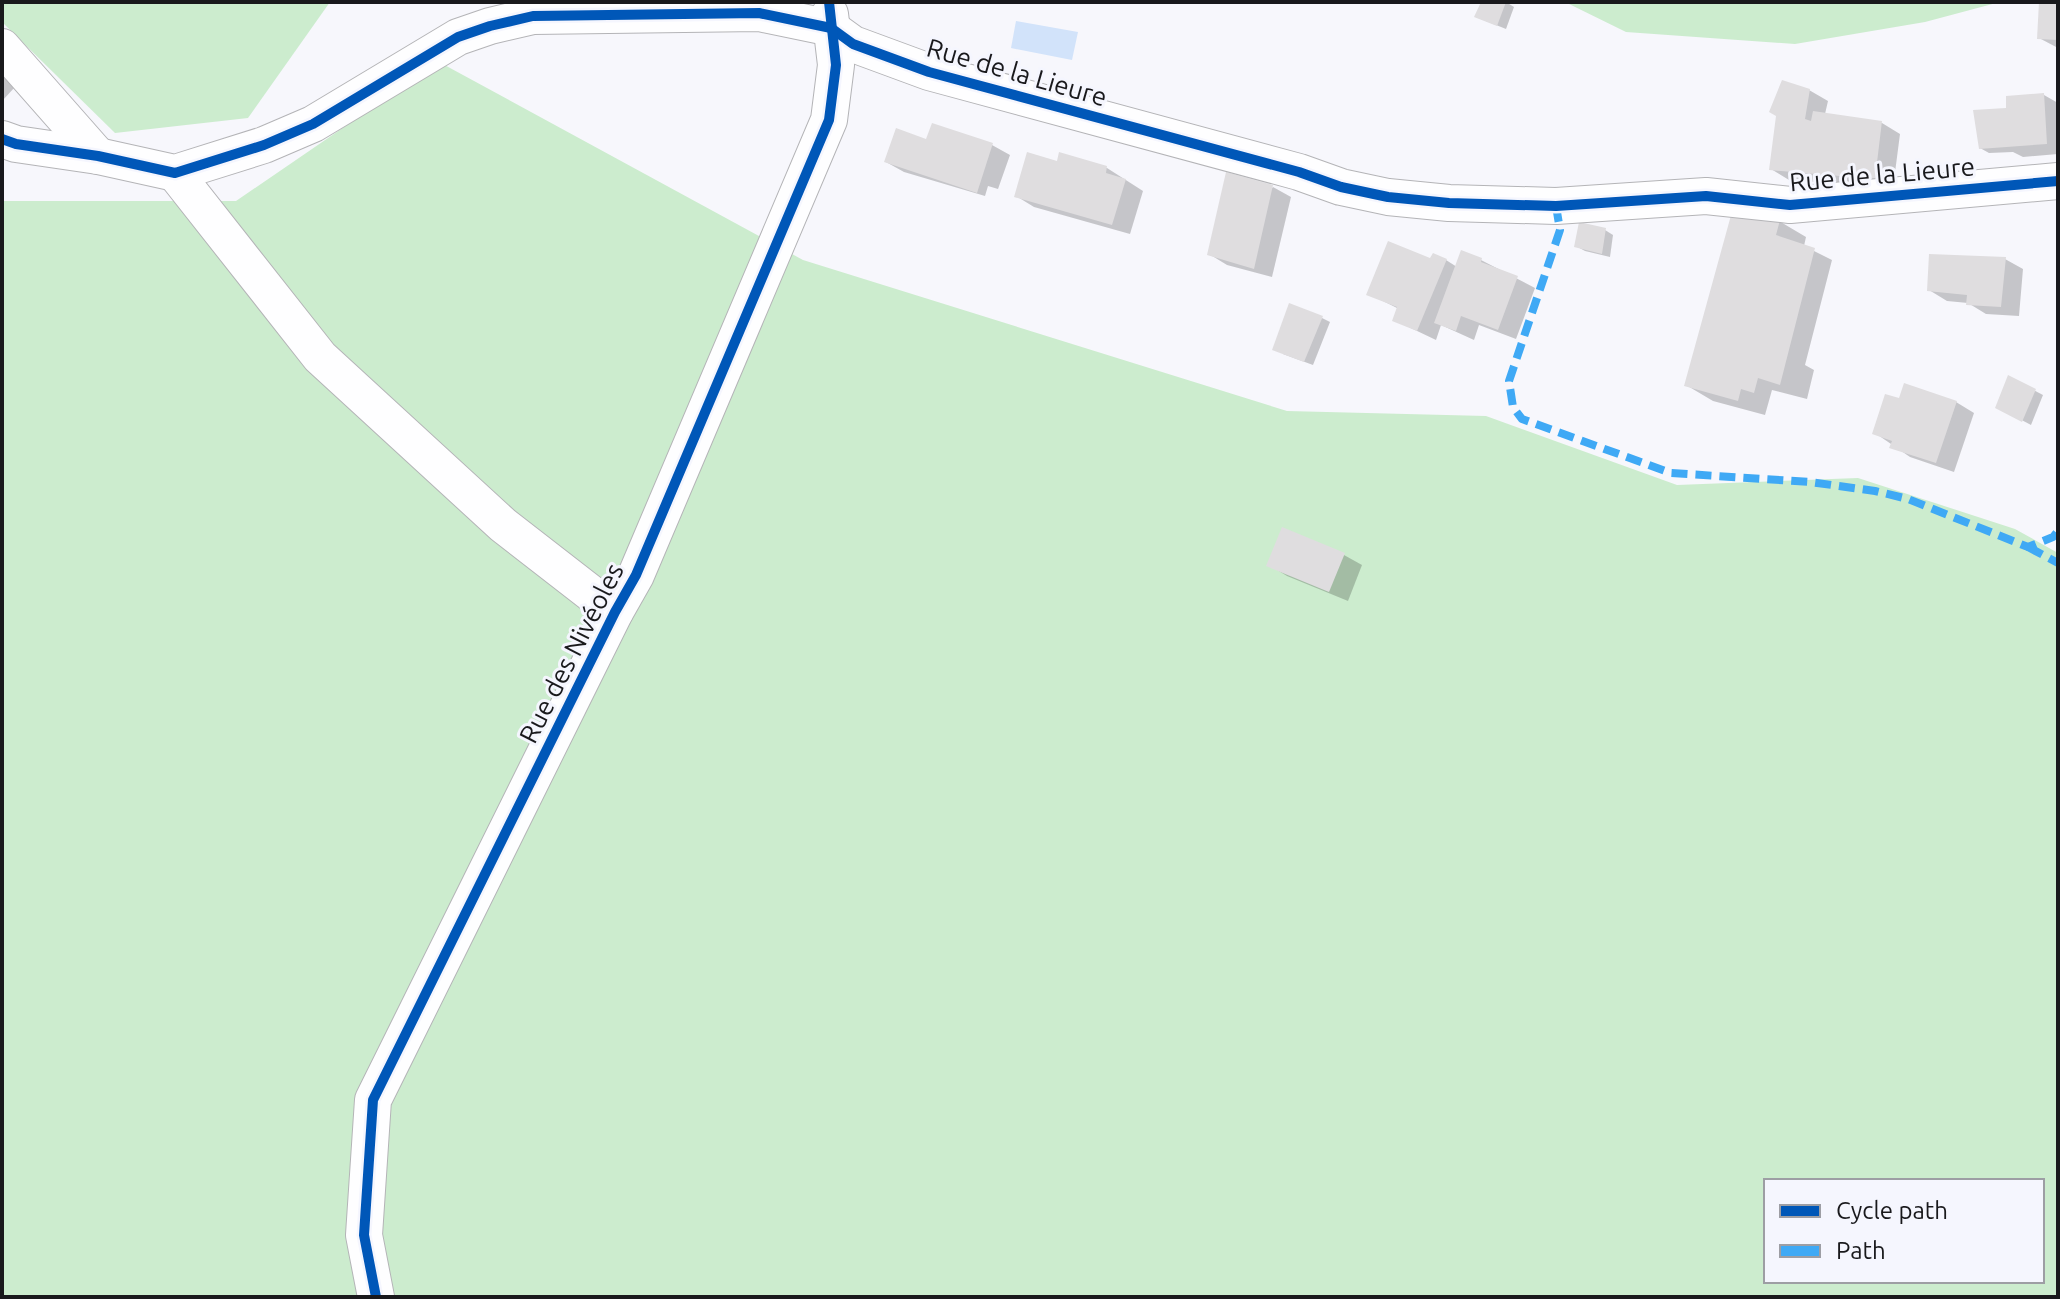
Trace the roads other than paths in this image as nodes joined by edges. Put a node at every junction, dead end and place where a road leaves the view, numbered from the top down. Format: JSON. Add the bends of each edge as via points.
{"nodes":[{"id":1,"x":830,"y":15,"type":"edge"},
{"id":2,"x":2,"y":47,"type":"edge"},
{"id":3,"x":2,"y":139,"type":"edge"},
{"id":4,"x":98,"y":156,"type":"junction"},
{"id":5,"x":175,"y":173,"type":"junction"},
{"id":6,"x":2058,"y":181,"type":"edge"},
{"id":7,"x":615,"y":612,"type":"junction"},
{"id":8,"x":376,"y":1297,"type":"edge"}],
"edges":[{"from":1,"to":5,"type":"street","name":"Rue de la Lieure","via":[[533,16],[458,37],[313,124]]},
{"from":1,"to":6,"type":"street","name":"Rue de la Lieure","via":[[853,44],[929,72],[1388,197],[1556,206],[1706,196],[1790,205]]},
{"from":1,"to":7,"type":"street","name":"Rue des Nivéoles","via":[[836,65],[829,120],[636,575]]},
{"from":2,"to":4,"type":"street"},
{"from":3,"to":4,"type":"street","name":"Rue de la Lieure"},
{"from":4,"to":5,"type":"street","name":"Rue de la Lieure"},
{"from":5,"to":7,"type":"street","via":[[320,357],[503,525]]},
{"from":7,"to":8,"type":"street","name":"Rue des Nivéoles","via":[[373,1100],[364,1235]]}]}
